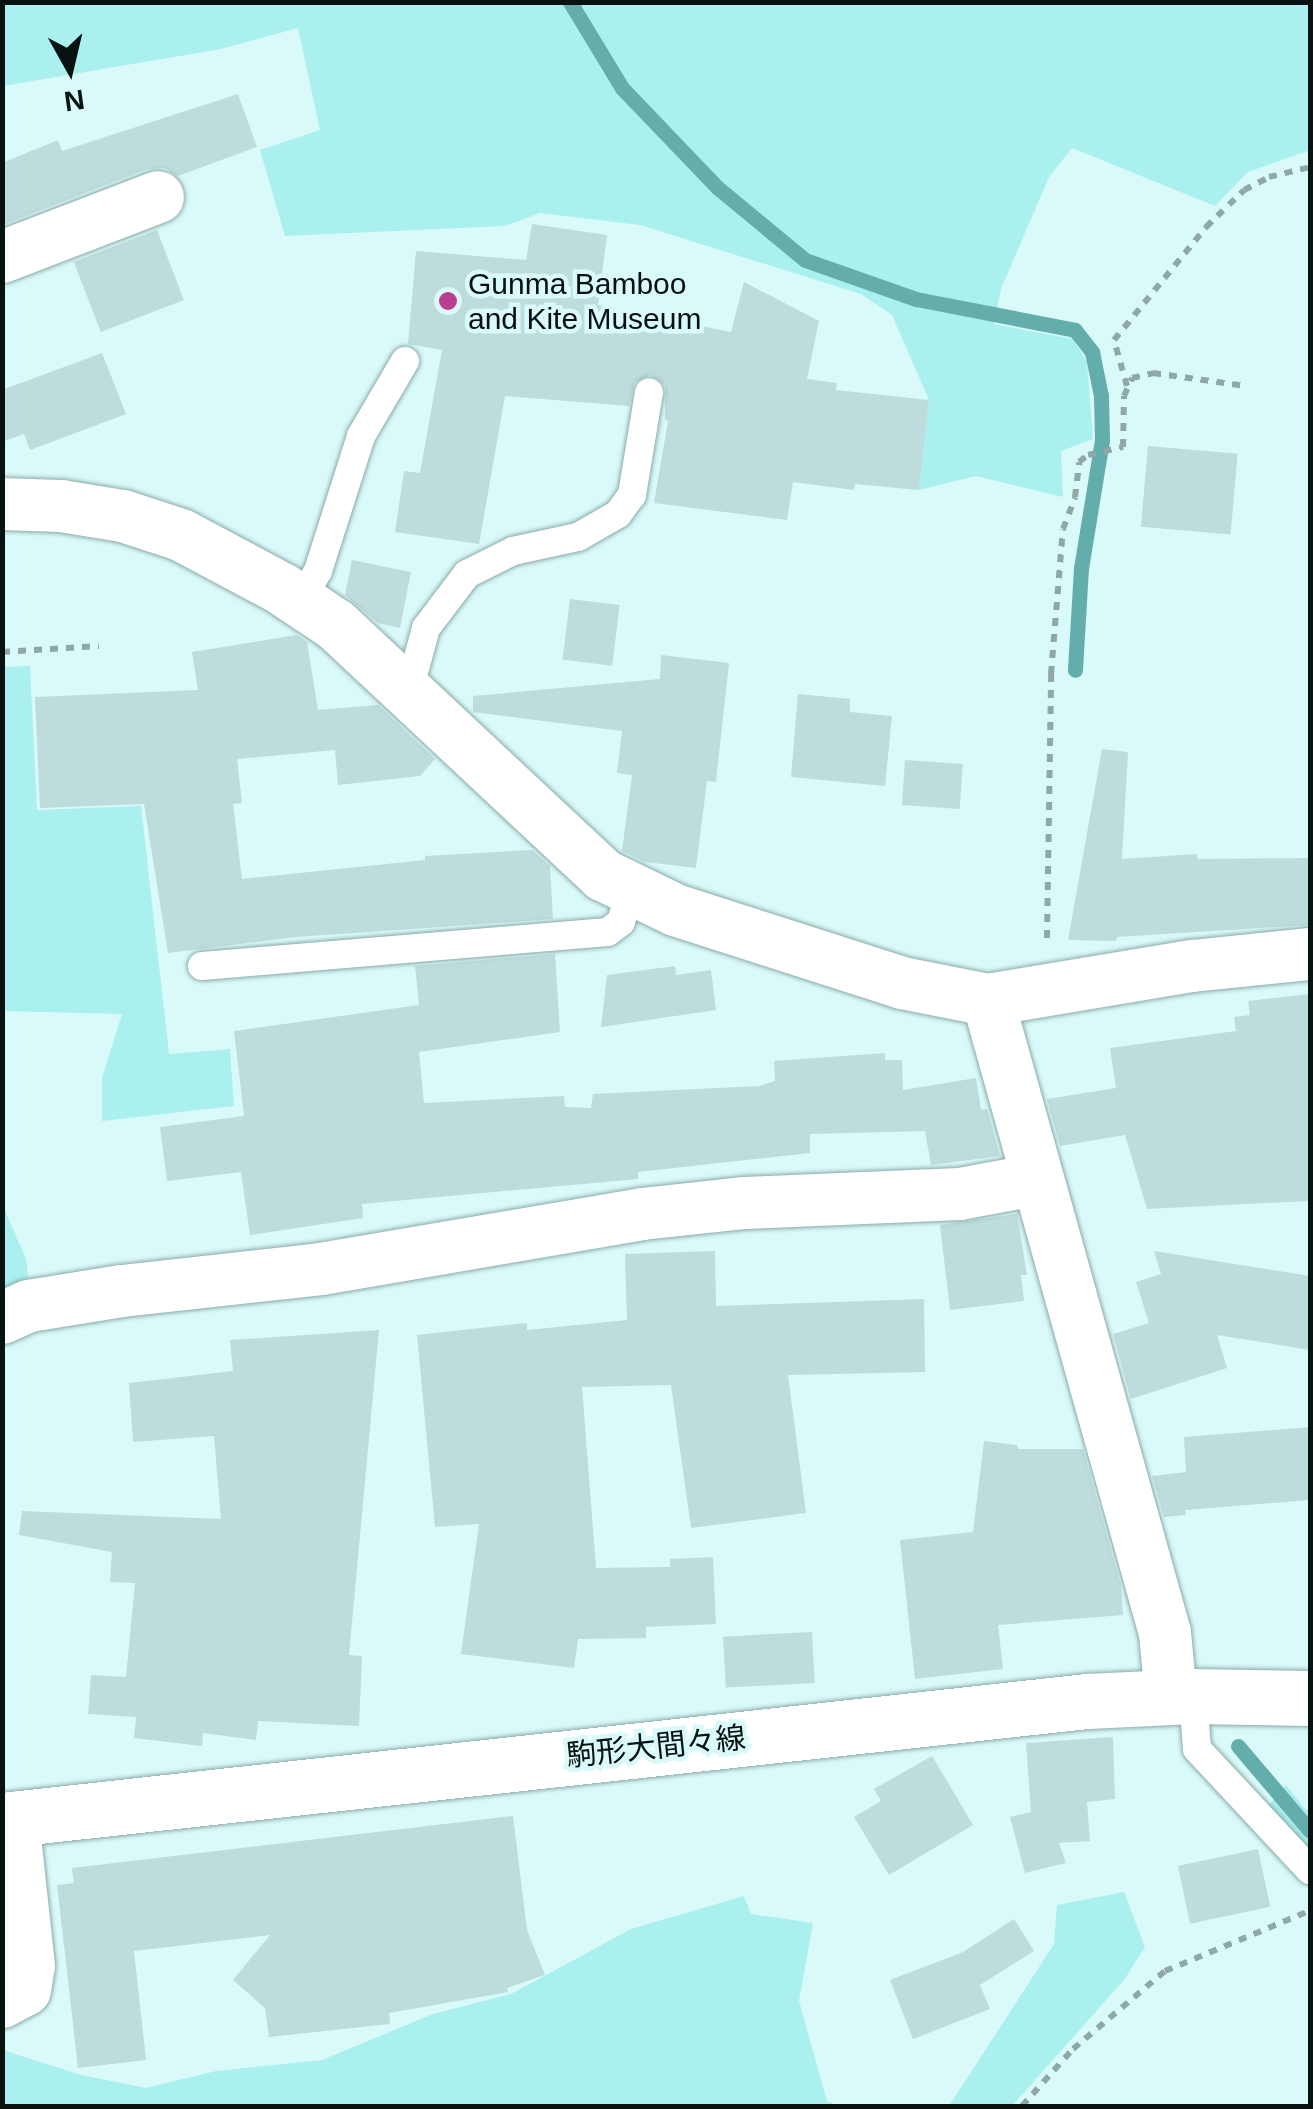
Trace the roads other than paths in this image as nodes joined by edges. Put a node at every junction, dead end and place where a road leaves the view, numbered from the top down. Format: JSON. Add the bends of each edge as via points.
{"nodes":[{"id":1,"x":158,"y":196,"type":"dead end"},
{"id":2,"x":2,"y":257,"type":"edge"},
{"id":3,"x":405,"y":361,"type":"dead end"},
{"id":4,"x":649,"y":392,"type":"dead end"},
{"id":5,"x":2,"y":504,"type":"edge"},
{"id":6,"x":300,"y":601,"type":"junction"},
{"id":7,"x":408,"y":694,"type":"junction"},
{"id":8,"x":630,"y":892,"type":"junction"},
{"id":9,"x":1310,"y":954,"type":"edge"},
{"id":10,"x":202,"y":966,"type":"dead end"},
{"id":11,"x":988,"y":1000,"type":"junction"},
{"id":12,"x":1035,"y":1180,"type":"junction"},
{"id":13,"x":2,"y":1318,"type":"edge"},
{"id":14,"x":1182,"y":1696,"type":"junction"},
{"id":15,"x":1310,"y":1698,"type":"edge"},
{"id":16,"x":8,"y":1819,"type":"edge"},
{"id":17,"x":1310,"y":1870,"type":"edge"},
{"id":18,"x":2,"y":2002,"type":"edge"}],
"edges":[{"from":1,"to":2,"type":"street"},
{"from":3,"to":6,"type":"lane","via":[[361,436],[318,572]]},
{"from":4,"to":7,"type":"lane","via":[[632,495],[618,514],[578,537],[513,552],[467,574],[426,628]]},
{"from":5,"to":6,"type":"street","via":[[123,516],[181,535]]},
{"from":6,"to":7,"type":"street","via":[[336,625]]},
{"from":7,"to":8,"type":"street","via":[[603,875]]},
{"from":8,"to":10,"type":"lane","via":[[621,922],[608,932]]},
{"from":8,"to":11,"type":"street","via":[[889,980]]},
{"from":9,"to":11,"type":"street"},
{"from":11,"to":12,"type":"street"},
{"from":12,"to":13,"type":"street","via":[[960,1194],[642,1214],[321,1269],[29,1306]]},
{"from":12,"to":14,"type":"street"},
{"from":14,"to":15,"type":"main road","name":"駒形大間々線"},
{"from":14,"to":16,"type":"main road","name":"駒形大間々線","via":[[913,1719]]},
{"from":14,"to":17,"type":"lane","via":[[1197,1749]]},
{"from":16,"to":18,"type":"street","via":[[29,1966],[24,1990]]}]}
